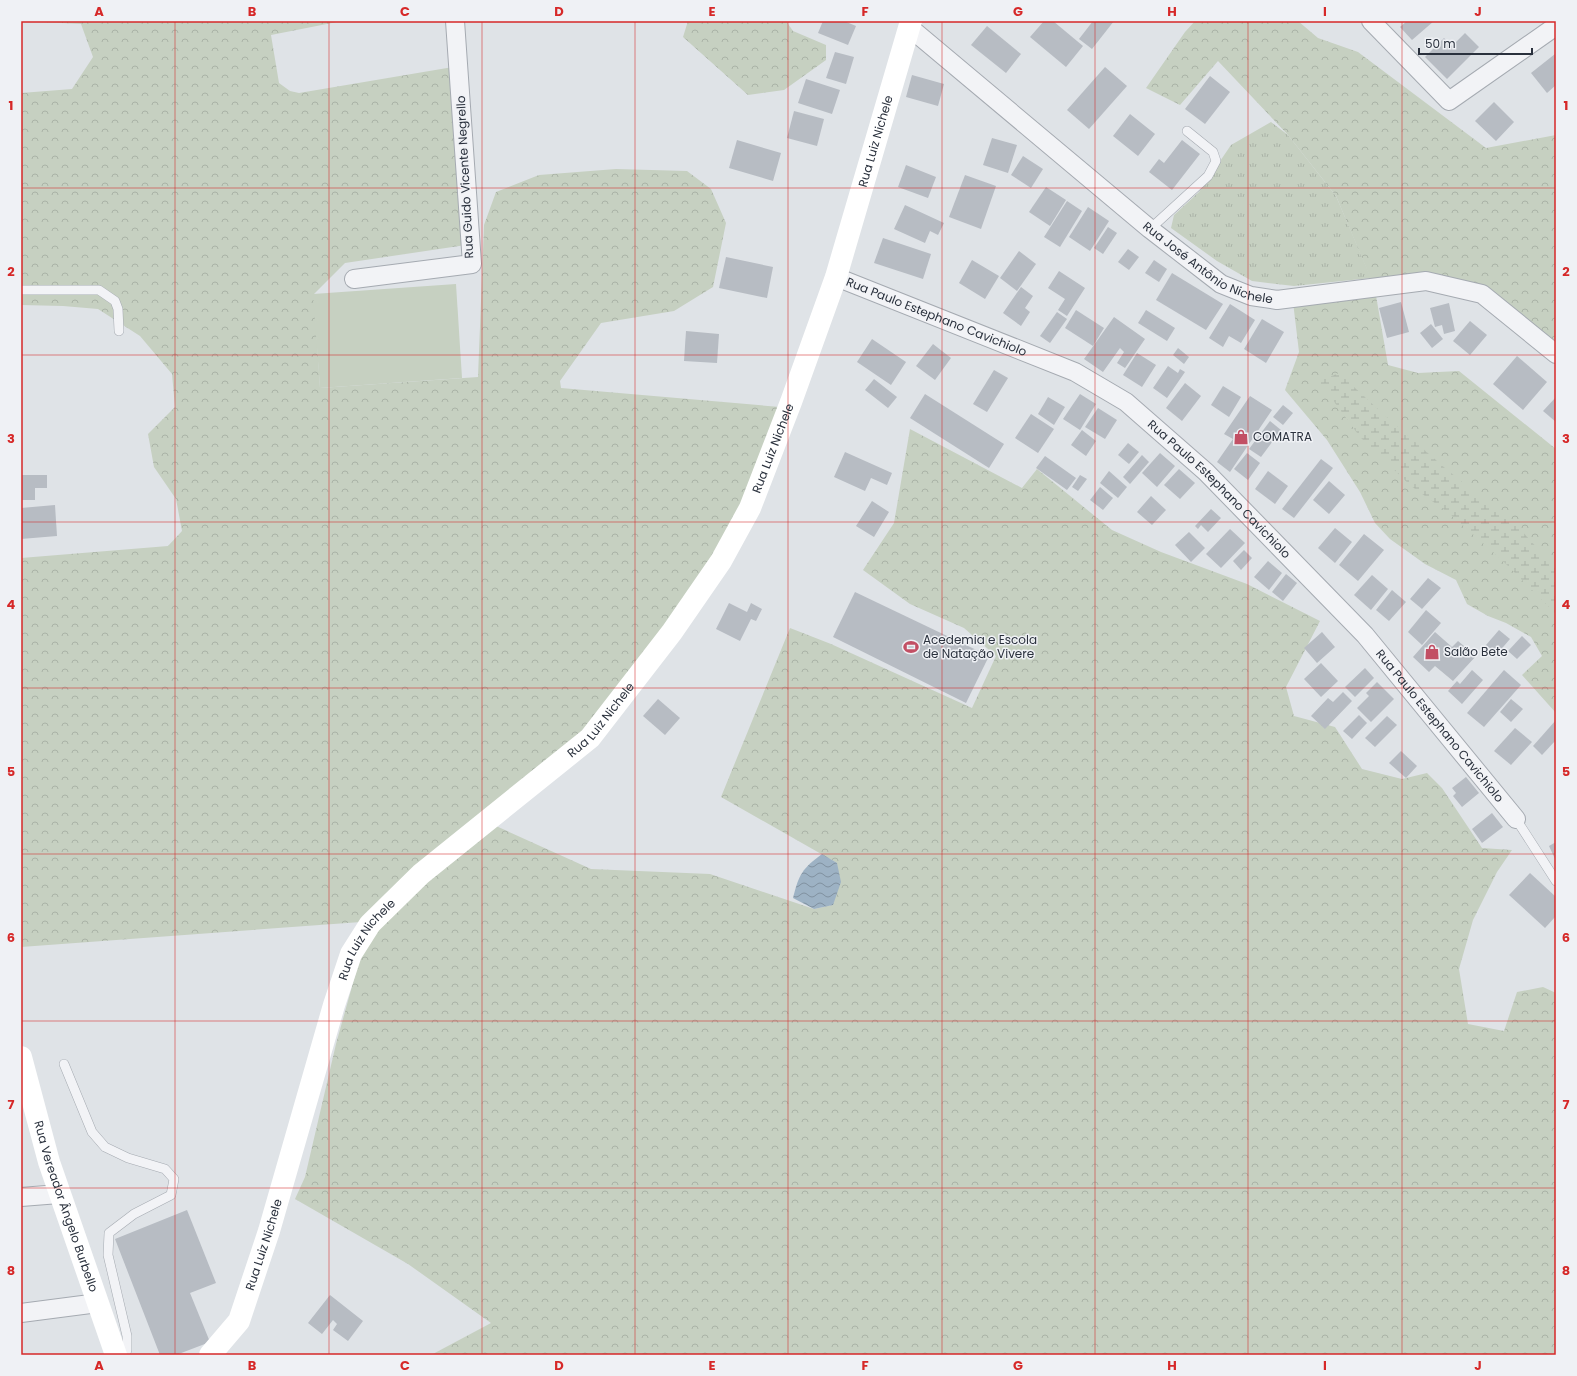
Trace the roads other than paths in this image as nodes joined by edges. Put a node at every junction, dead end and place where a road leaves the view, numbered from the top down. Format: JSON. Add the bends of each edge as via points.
{"nodes":[{"id":1,"x":456,"y":21,"type":"edge"},
{"id":2,"x":1371,"y":21,"type":"edge"},
{"id":3,"x":910,"y":24,"type":"edge"},
{"id":4,"x":1556,"y":26,"type":"edge"},
{"id":5,"x":1188,"y":131,"type":"dead end"},
{"id":6,"x":1150,"y":229,"type":"junction"},
{"id":7,"x":836,"y":277,"type":"junction"},
{"id":8,"x":354,"y":279,"type":"dead end"},
{"id":9,"x":21,"y":290,"type":"edge"},
{"id":10,"x":119,"y":331,"type":"dead end"},
{"id":11,"x":1556,"y":354,"type":"edge"},
{"id":12,"x":1516,"y":819,"type":"joint"},
{"id":13,"x":1556,"y":880,"type":"edge"},
{"id":14,"x":21,"y":1057,"type":"edge"},
{"id":15,"x":64,"y":1064,"type":"dead end"},
{"id":16,"x":26,"y":1095,"type":"edge"},
{"id":17,"x":59,"y":1194,"type":"junction"},
{"id":18,"x":21,"y":1197,"type":"edge"},
{"id":19,"x":98,"y":1303,"type":"junction"},
{"id":20,"x":21,"y":1313,"type":"edge"},
{"id":21,"x":116,"y":1355,"type":"edge"},
{"id":22,"x":125,"y":1355,"type":"edge"},
{"id":23,"x":210,"y":1355,"type":"edge"}],
"edges":[{"from":1,"to":8,"type":"street","name":"Rua Guido Vicente Negrello","via":[[472,264]]},
{"from":2,"to":4,"type":"street","via":[[1449,101]]},
{"from":3,"to":6,"type":"street","name":"Rua José Antônio Nichele"},
{"from":3,"to":7,"type":"street","name":"Rua Luiz Nichele"},
{"from":5,"to":6,"type":"lane","via":[[1213,152],[1216,161],[1208,176]]},
{"from":6,"to":11,"type":"street","name":"Rua José Antônio Nichele","via":[[1221,284],[1250,296],[1277,300],[1426,281],[1482,294]]},
{"from":7,"to":12,"type":"street","name":"Rua Paulo Estephano Cavichiolo","via":[[1075,372],[1126,402],[1206,472],[1365,635]]},
{"from":7,"to":23,"type":"street","name":"Rua Luiz Nichele","via":[[750,508],[721,561],[672,632],[590,738],[421,874],[370,924],[351,954],[329,1019],[270,1231],[239,1321]]},
{"from":9,"to":10,"type":"lane","via":[[98,290],[115,301],[118,308]]},
{"from":12,"to":13,"type":"lane"},
{"from":14,"to":16,"type":"street","name":"Rua Vereador Ângelo Burbello"},
{"from":15,"to":22,"type":"lane","via":[[92,1132],[104,1147],[128,1158],[165,1169],[174,1179],[171,1195],[134,1214],[109,1233],[108,1255],[128,1336]]},
{"from":16,"to":17,"type":"street","name":"Rua Vereador Ângelo Burbello"},
{"from":17,"to":18,"type":"street"},
{"from":17,"to":19,"type":"street","name":"Rua Vereador Ângelo Burbello"},
{"from":19,"to":20,"type":"street"},
{"from":19,"to":21,"type":"street","name":"Rua Vereador Ângelo Burbello"}]}
